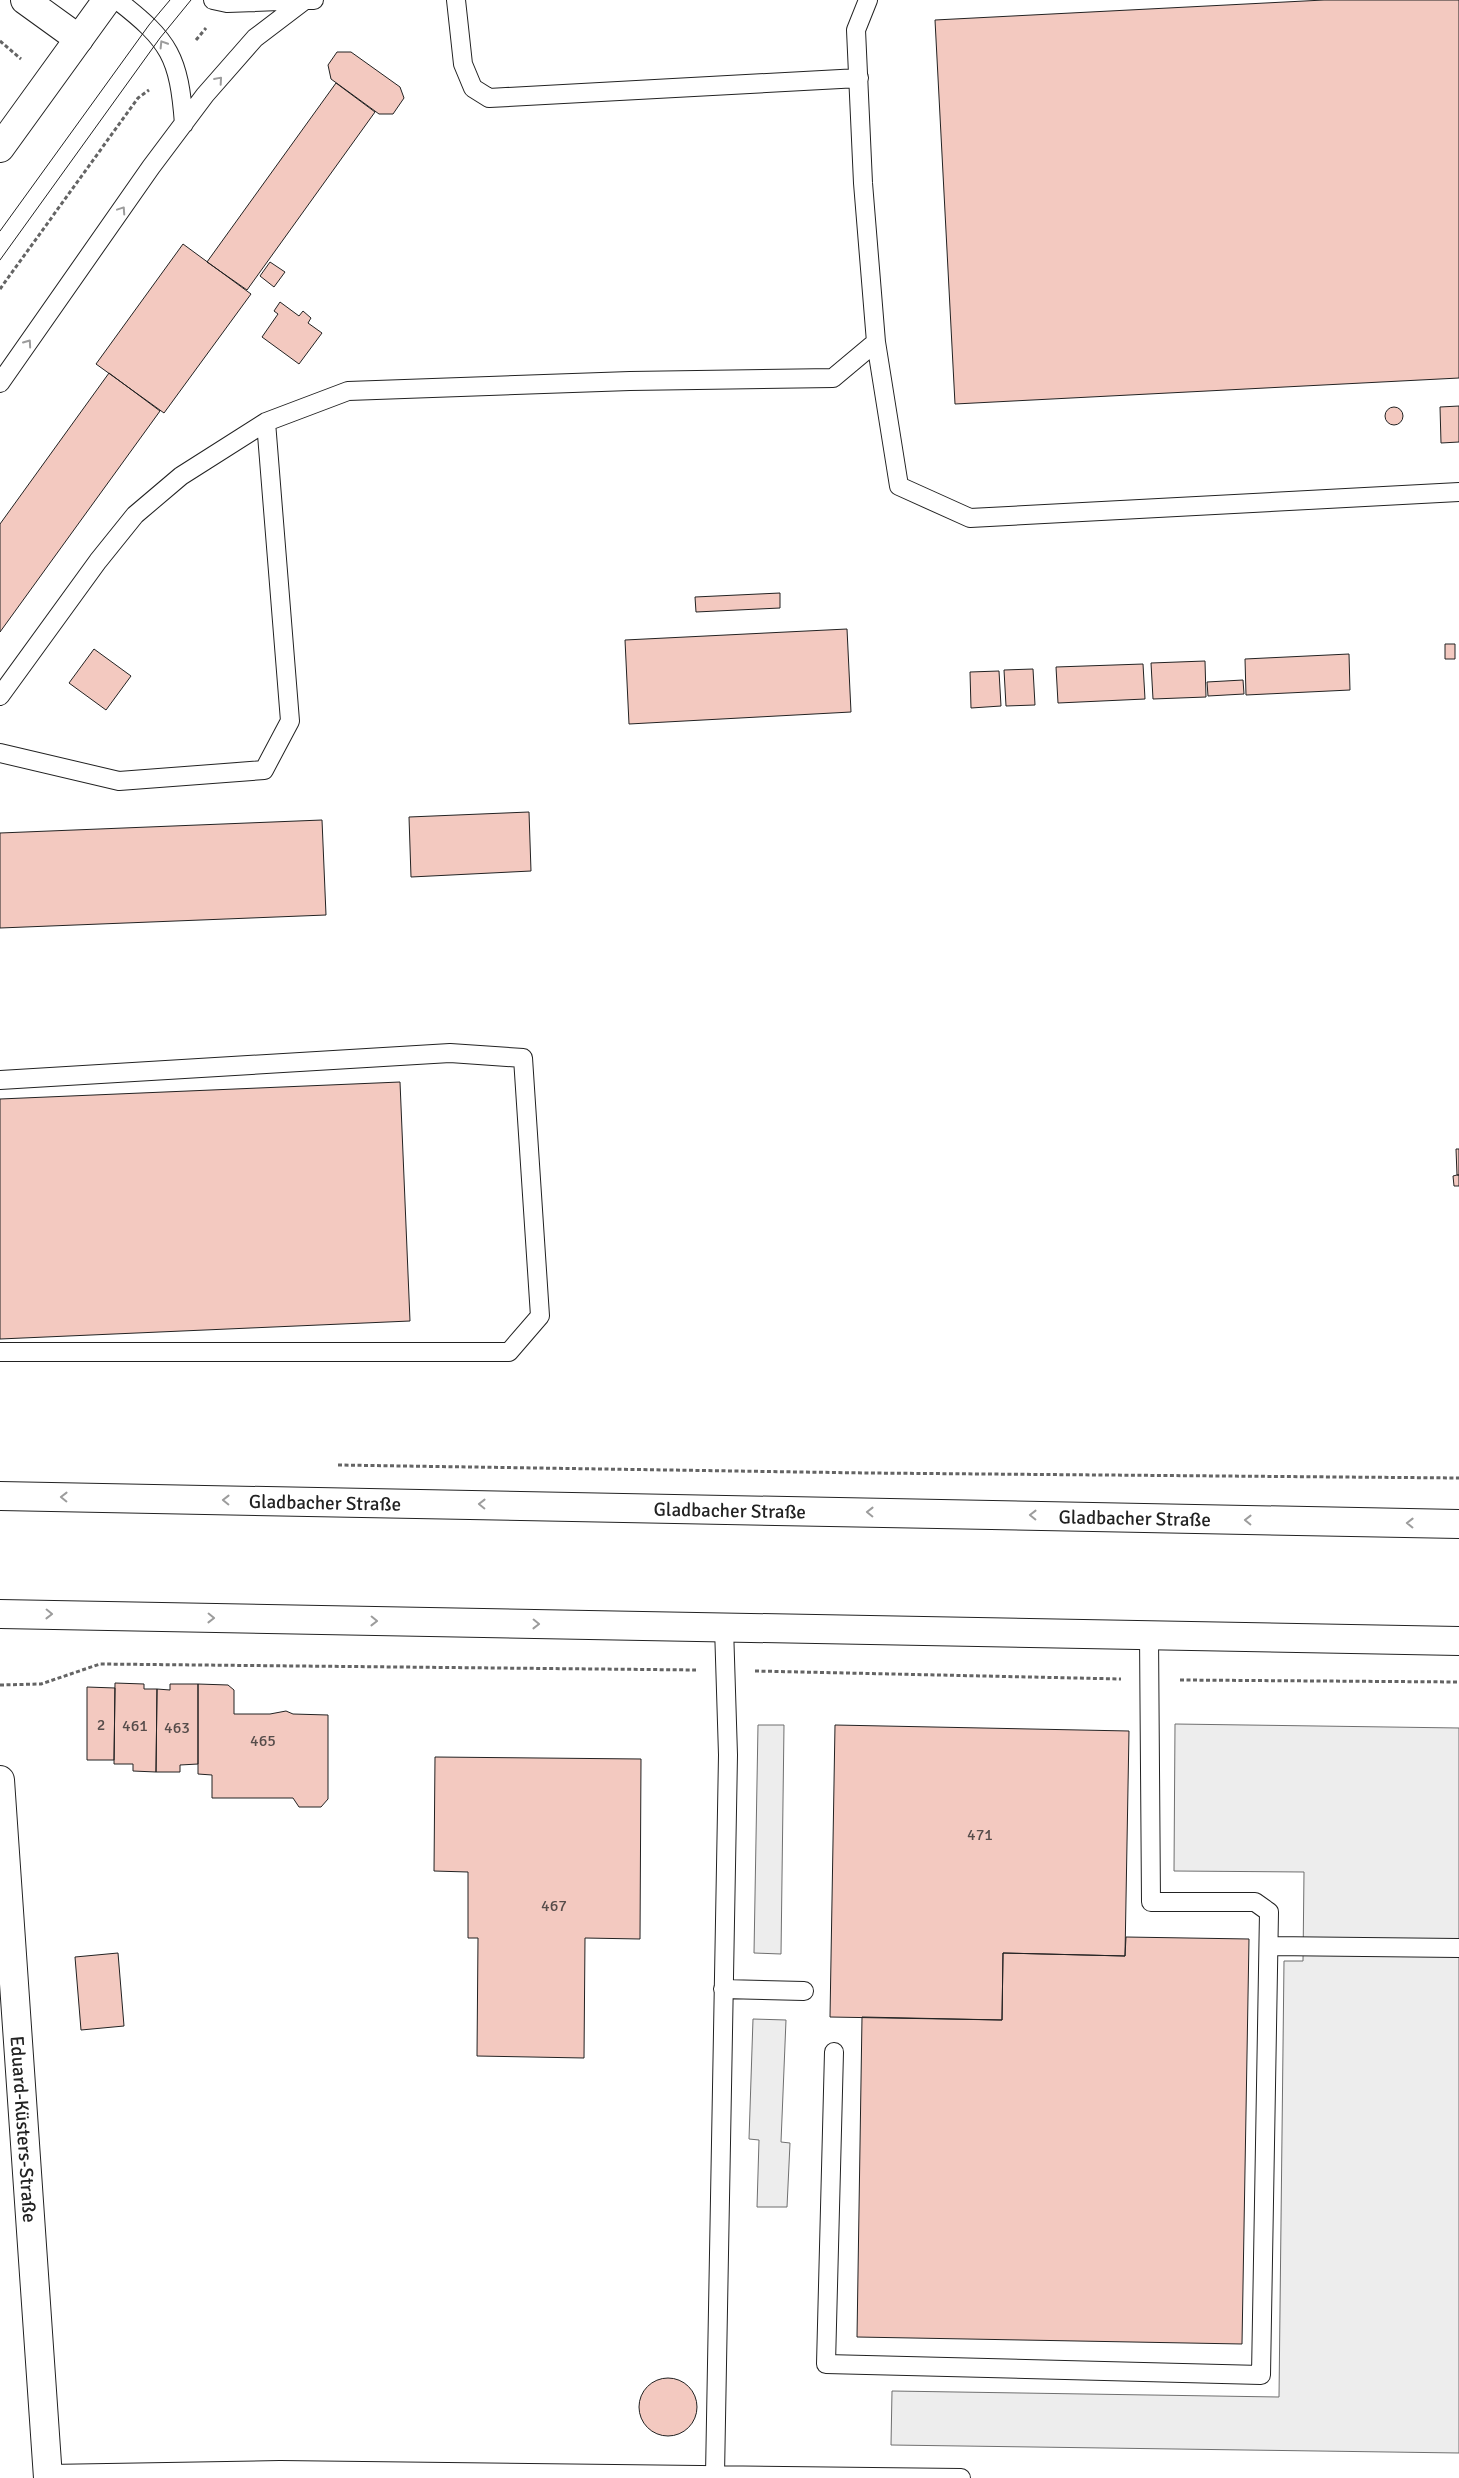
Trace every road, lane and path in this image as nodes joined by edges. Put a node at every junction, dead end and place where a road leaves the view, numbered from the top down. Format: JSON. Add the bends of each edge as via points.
{"nodes":[{"id":1,"x":107,"y":0,"type":"edge"},
{"id":2,"x":117,"y":0,"type":"edge"},
{"id":3,"x":305,"y":0,"type":"edge"},
{"id":4,"x":314,"y":0,"type":"edge"},
{"id":5,"x":456,"y":0,"type":"edge"},
{"id":6,"x":868,"y":0,"type":"edge"},
{"id":7,"x":27,"y":1,"type":"edge"},
{"id":8,"x":220,"y":1,"type":"edge"},
{"id":9,"x":79,"y":39,"type":"junction"},
{"id":10,"x":0,"y":41,"type":"edge"},
{"id":11,"x":22,"y":60,"type":"dead end"},
{"id":12,"x":176,"y":65,"type":"junction"},
{"id":13,"x":859,"y":78,"type":"junction"},
{"id":14,"x":184,"y":124,"type":"junction"},
{"id":15,"x":0,"y":148,"type":"edge"},
{"id":16,"x":0,"y":289,"type":"edge"},
{"id":17,"x":876,"y":342,"type":"junction"},
{"id":18,"x":0,"y":383,"type":"edge"},
{"id":19,"x":266,"y":422,"type":"junction"},
{"id":20,"x":1459,"y":492,"type":"edge"},
{"id":21,"x":0,"y":696,"type":"edge"},
{"id":22,"x":0,"y":753,"type":"edge"},
{"id":23,"x":0,"y":1080,"type":"edge"},
{"id":24,"x":0,"y":1352,"type":"edge"},
{"id":25,"x":332,"y":1465,"type":"dead end"},
{"id":26,"x":1459,"y":1478,"type":"edge"},
{"id":27,"x":0,"y":1496,"type":"edge"},
{"id":28,"x":1459,"y":1524,"type":"edge"},
{"id":29,"x":0,"y":1614,"type":"edge"},
{"id":30,"x":724,"y":1627,"type":"junction"},
{"id":31,"x":1149,"y":1635,"type":"junction"},
{"id":32,"x":1459,"y":1641,"type":"edge"},
{"id":33,"x":0,"y":1780,"type":"edge"},
{"id":34,"x":2,"y":1846,"type":"edge"},
{"id":35,"x":1269,"y":1946,"type":"junction"},
{"id":36,"x":1459,"y":1948,"type":"edge"},
{"id":37,"x":723,"y":1989,"type":"junction"},
{"id":38,"x":804,"y":1991,"type":"dead end"},
{"id":39,"x":834,"y":2052,"type":"dead end"},
{"id":40,"x":715,"y":2475,"type":"junction"},
{"id":41,"x":48,"y":2476,"type":"edge"},
{"id":42,"x":960,"y":2478,"type":"edge"}],
"edges":[{"from":1,"to":9,"type":"main road"},
{"from":12,"to":2,"type":"lane","one_way":true,"via":[[149,25]]},
{"from":3,"to":4,"type":"lane"},
{"from":3,"to":8,"type":"lane"},
{"from":14,"to":3,"type":"lane","one_way":true,"via":[[255,38]]},
{"from":5,"to":13,"type":"lane","via":[[463,64],[473,88],[489,98]]},
{"from":6,"to":13,"type":"lane","via":[[856,30]]},
{"from":7,"to":9,"type":"main road"},
{"from":8,"to":12,"type":"path"},
{"from":9,"to":15,"type":"main road"},
{"from":10,"to":11,"type":"path"},
{"from":12,"to":14,"type":"lane"},
{"from":12,"to":16,"type":"path","via":[[162,82],[138,98]]},
{"from":13,"to":17,"type":"lane","via":[[863,183]]},
{"from":18,"to":14,"type":"lane","one_way":true},
{"from":17,"to":19,"type":"lane","via":[[833,378],[348,391]]},
{"from":17,"to":20,"type":"lane","via":[[899,486],[970,518]]},
{"from":19,"to":21,"type":"lane","via":[[181,476],[135,515]]},
{"from":19,"to":22,"type":"lane","via":[[290,721],[264,770],[119,781]]},
{"from":23,"to":24,"type":"lane","via":[[450,1053],[523,1058],[540,1316],[509,1352]]},
{"from":25,"to":26,"type":"path"},
{"from":28,"to":27,"type":"main road","name":"Gladbacher Straße","one_way":true},
{"from":29,"to":30,"type":"main road","one_way":true},
{"from":30,"to":31,"type":"main road"},
{"from":30,"to":37,"type":"lane","via":[[728,1755]]},
{"from":31,"to":32,"type":"main road"},
{"from":31,"to":35,"type":"lane","via":[[1151,1902],[1254,1902],[1269,1912]]},
{"from":33,"to":34,"type":"main road","name":"Eduard-Küsters-Straße"},
{"from":34,"to":41,"type":"main road","name":"Eduard-Küsters-Straße"},
{"from":35,"to":36,"type":"lane"},
{"from":35,"to":39,"type":"lane","via":[[1261,2375],[826,2364]]},
{"from":37,"to":38,"type":"lane"},
{"from":37,"to":40,"type":"lane"},
{"from":40,"to":41,"type":"lane","via":[[280,2470]]},
{"from":40,"to":42,"type":"lane"}]}
